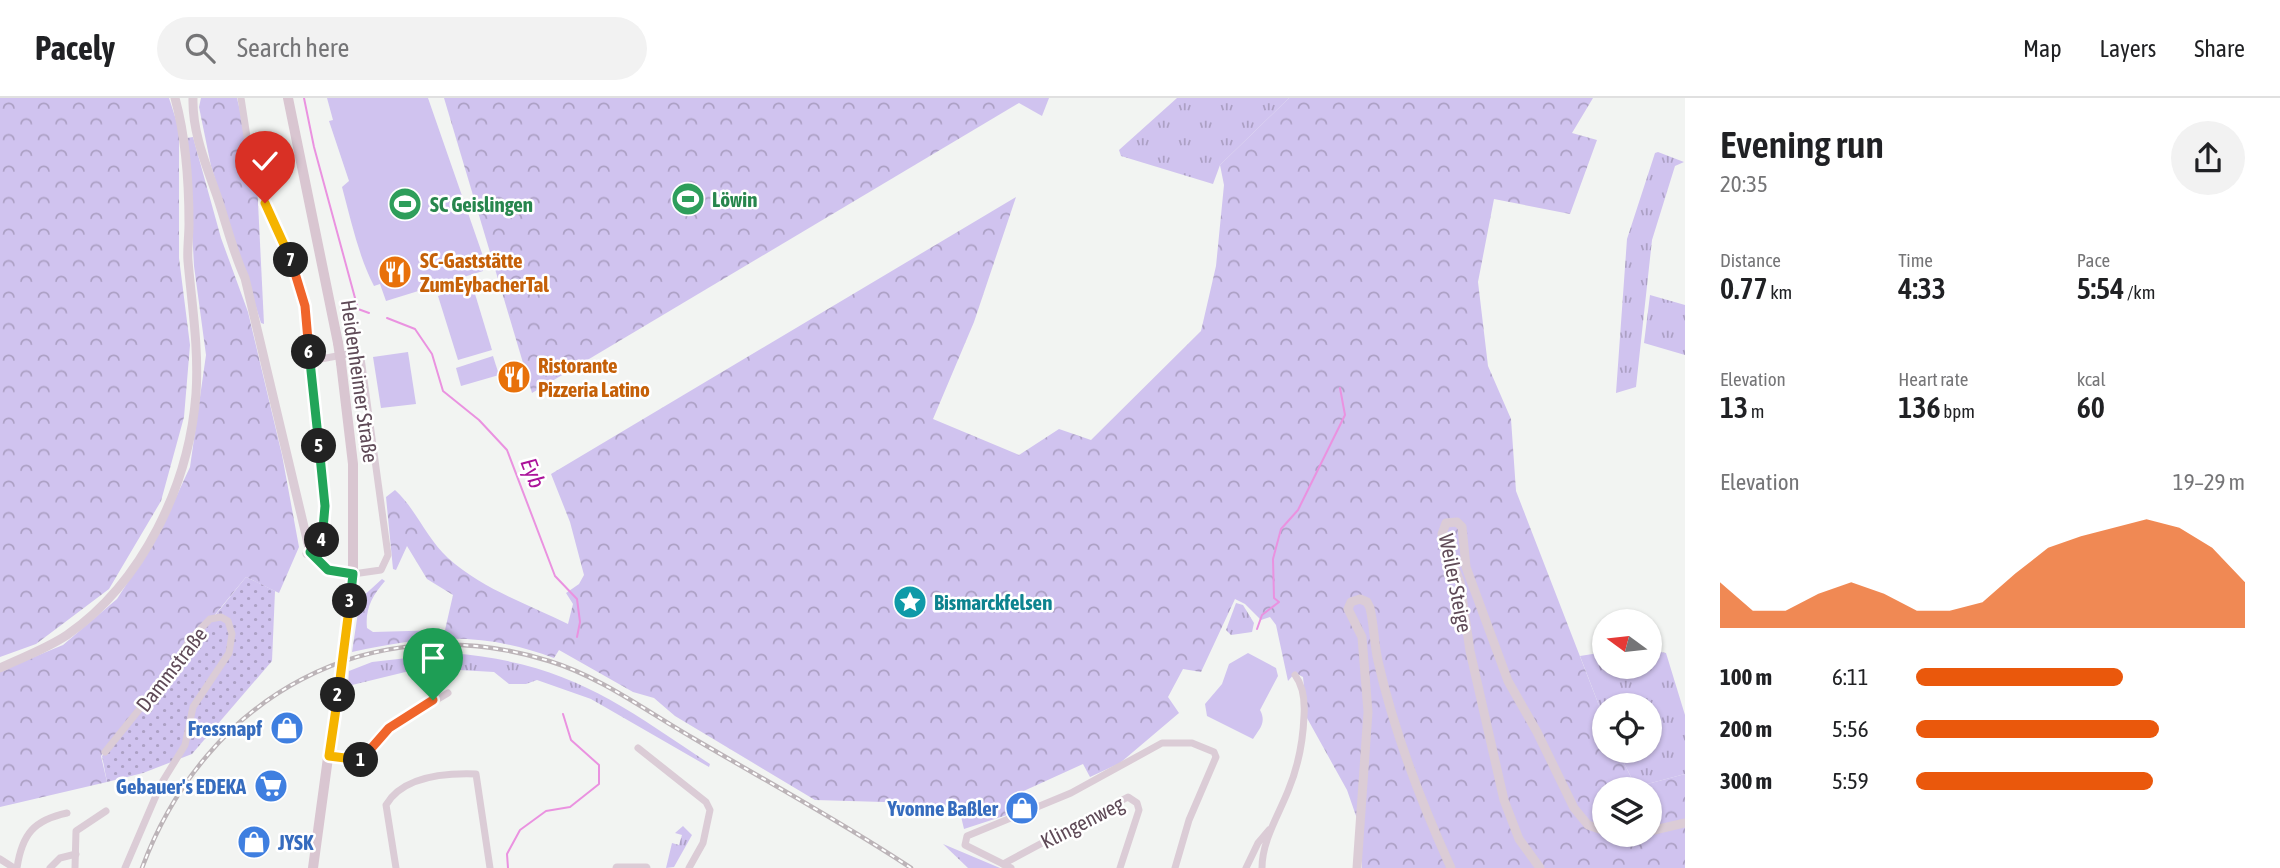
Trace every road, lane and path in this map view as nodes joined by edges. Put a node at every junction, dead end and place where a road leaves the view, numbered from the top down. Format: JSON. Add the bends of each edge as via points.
{"nodes":[{"id":1,"x":175,"y":98,"type":"edge"},
{"id":2,"x":193,"y":98,"type":"edge"},
{"id":3,"x":241,"y":98,"type":"edge"},
{"id":4,"x":288,"y":98,"type":"edge"},
{"id":5,"x":310,"y":361,"type":"junction"},
{"id":6,"x":308,"y":553,"type":"junction"},
{"id":7,"x":353,"y":574,"type":"junction"},
{"id":8,"x":0,"y":668,"type":"edge"},
{"id":9,"x":1295,"y":675,"type":"dead end"},
{"id":10,"x":448,"y":693,"type":"dead end"},
{"id":11,"x":638,"y":748,"type":"dead end"},
{"id":12,"x":105,"y":752,"type":"dead end"},
{"id":13,"x":329,"y":756,"type":"junction"},
{"id":14,"x":106,"y":811,"type":"dead end"},
{"id":15,"x":67,"y":813,"type":"dead end"},
{"id":16,"x":1685,"y":823,"type":"edge"},
{"id":17,"x":1592,"y":826,"type":"edge"},
{"id":18,"x":1272,"y":828,"type":"junction"},
{"id":19,"x":1662,"y":828,"type":"edge"},
{"id":20,"x":76,"y":854,"type":"junction"},
{"id":21,"x":0,"y":859,"type":"edge"},
{"id":22,"x":1007,"y":866,"type":"edge"},
{"id":23,"x":16,"y":868,"type":"edge"},
{"id":24,"x":50,"y":868,"type":"edge"},
{"id":25,"x":75,"y":868,"type":"edge"},
{"id":26,"x":125,"y":868,"type":"edge"},
{"id":27,"x":313,"y":868,"type":"edge"},
{"id":28,"x":396,"y":868,"type":"edge"},
{"id":29,"x":490,"y":868,"type":"edge"},
{"id":30,"x":617,"y":868,"type":"edge"},
{"id":31,"x":646,"y":868,"type":"edge"},
{"id":32,"x":689,"y":868,"type":"edge"},
{"id":33,"x":1120,"y":868,"type":"edge"},
{"id":34,"x":1175,"y":868,"type":"edge"},
{"id":35,"x":1246,"y":868,"type":"edge"},
{"id":36,"x":1262,"y":868,"type":"edge"},
{"id":37,"x":1357,"y":868,"type":"edge"},
{"id":38,"x":1451,"y":868,"type":"edge"},
{"id":39,"x":1540,"y":868,"type":"edge"}],
"edges":[{"from":1,"to":8,"type":"street","via":[[184,141],[197,358],[196,395],[176,486],[155,533],[115,592],[66,635]]},
{"from":2,"to":6,"type":"street","via":[[202,156],[245,278]]},
{"from":3,"to":5,"type":"street","via":[[252,169],[295,270],[305,306]]},
{"from":4,"to":7,"type":"main road","name":"Heidenheimer Straße","bridge":true,"via":[[341,363],[353,464]]},
{"from":5,"to":6,"type":"street","via":[[325,506],[322,540]]},
{"from":5,"to":7,"type":"street","via":[[358,354],[388,555],[381,570]]},
{"from":6,"to":7,"type":"street","via":[[328,570]]},
{"from":7,"to":13,"type":"main road","name":"Heidenheimer Straße"},
{"from":9,"to":18,"type":"street","via":[[1304,705],[1301,750]]},
{"from":10,"to":13,"type":"street","via":[[389,728],[359,762]]},
{"from":11,"to":32,"type":"street","via":[[710,810],[703,843]]},
{"from":12,"to":26,"type":"street","name":"Dammstraße","via":[[189,641],[210,620],[221,617],[228,621],[232,645],[193,706],[185,745],[161,784]]},
{"from":13,"to":27,"type":"main road","name":"Heidenheimer Straße"},
{"from":14,"to":20,"type":"street","via":[[76,831]]},
{"from":15,"to":23,"type":"street","via":[[34,825],[25,836]]},
{"from":16,"to":19,"type":"street"},
{"from":17,"to":39,"type":"street","name":"Weiler Steige","via":[[1574,808],[1507,681],[1466,567],[1462,527],[1457,522],[1446,523],[1442,534],[1460,582],[1498,781],[1515,830]]},
{"from":18,"to":35,"type":"street","via":[[1258,843]]},
{"from":18,"to":36,"type":"street"},
{"from":20,"to":24,"type":"street","via":[[60,858]]},
{"from":20,"to":25,"type":"street"},
{"from":21,"to":23,"type":"street"},
{"from":22,"to":33,"type":"street","name":"Klingenweg","via":[[1128,797],[1139,810]]},
{"from":22,"to":34,"type":"street","via":[[965,845],[967,836],[1072,793],[1162,743],[1182,742],[1199,745],[1216,757]]},
{"from":28,"to":29,"type":"street","via":[[389,800],[401,789],[430,777],[476,774]]},
{"from":30,"to":31,"type":"street"},
{"from":37,"to":38,"type":"street","via":[[1367,760],[1367,698],[1361,634],[1348,609],[1360,599],[1370,607],[1393,714]]}]}
